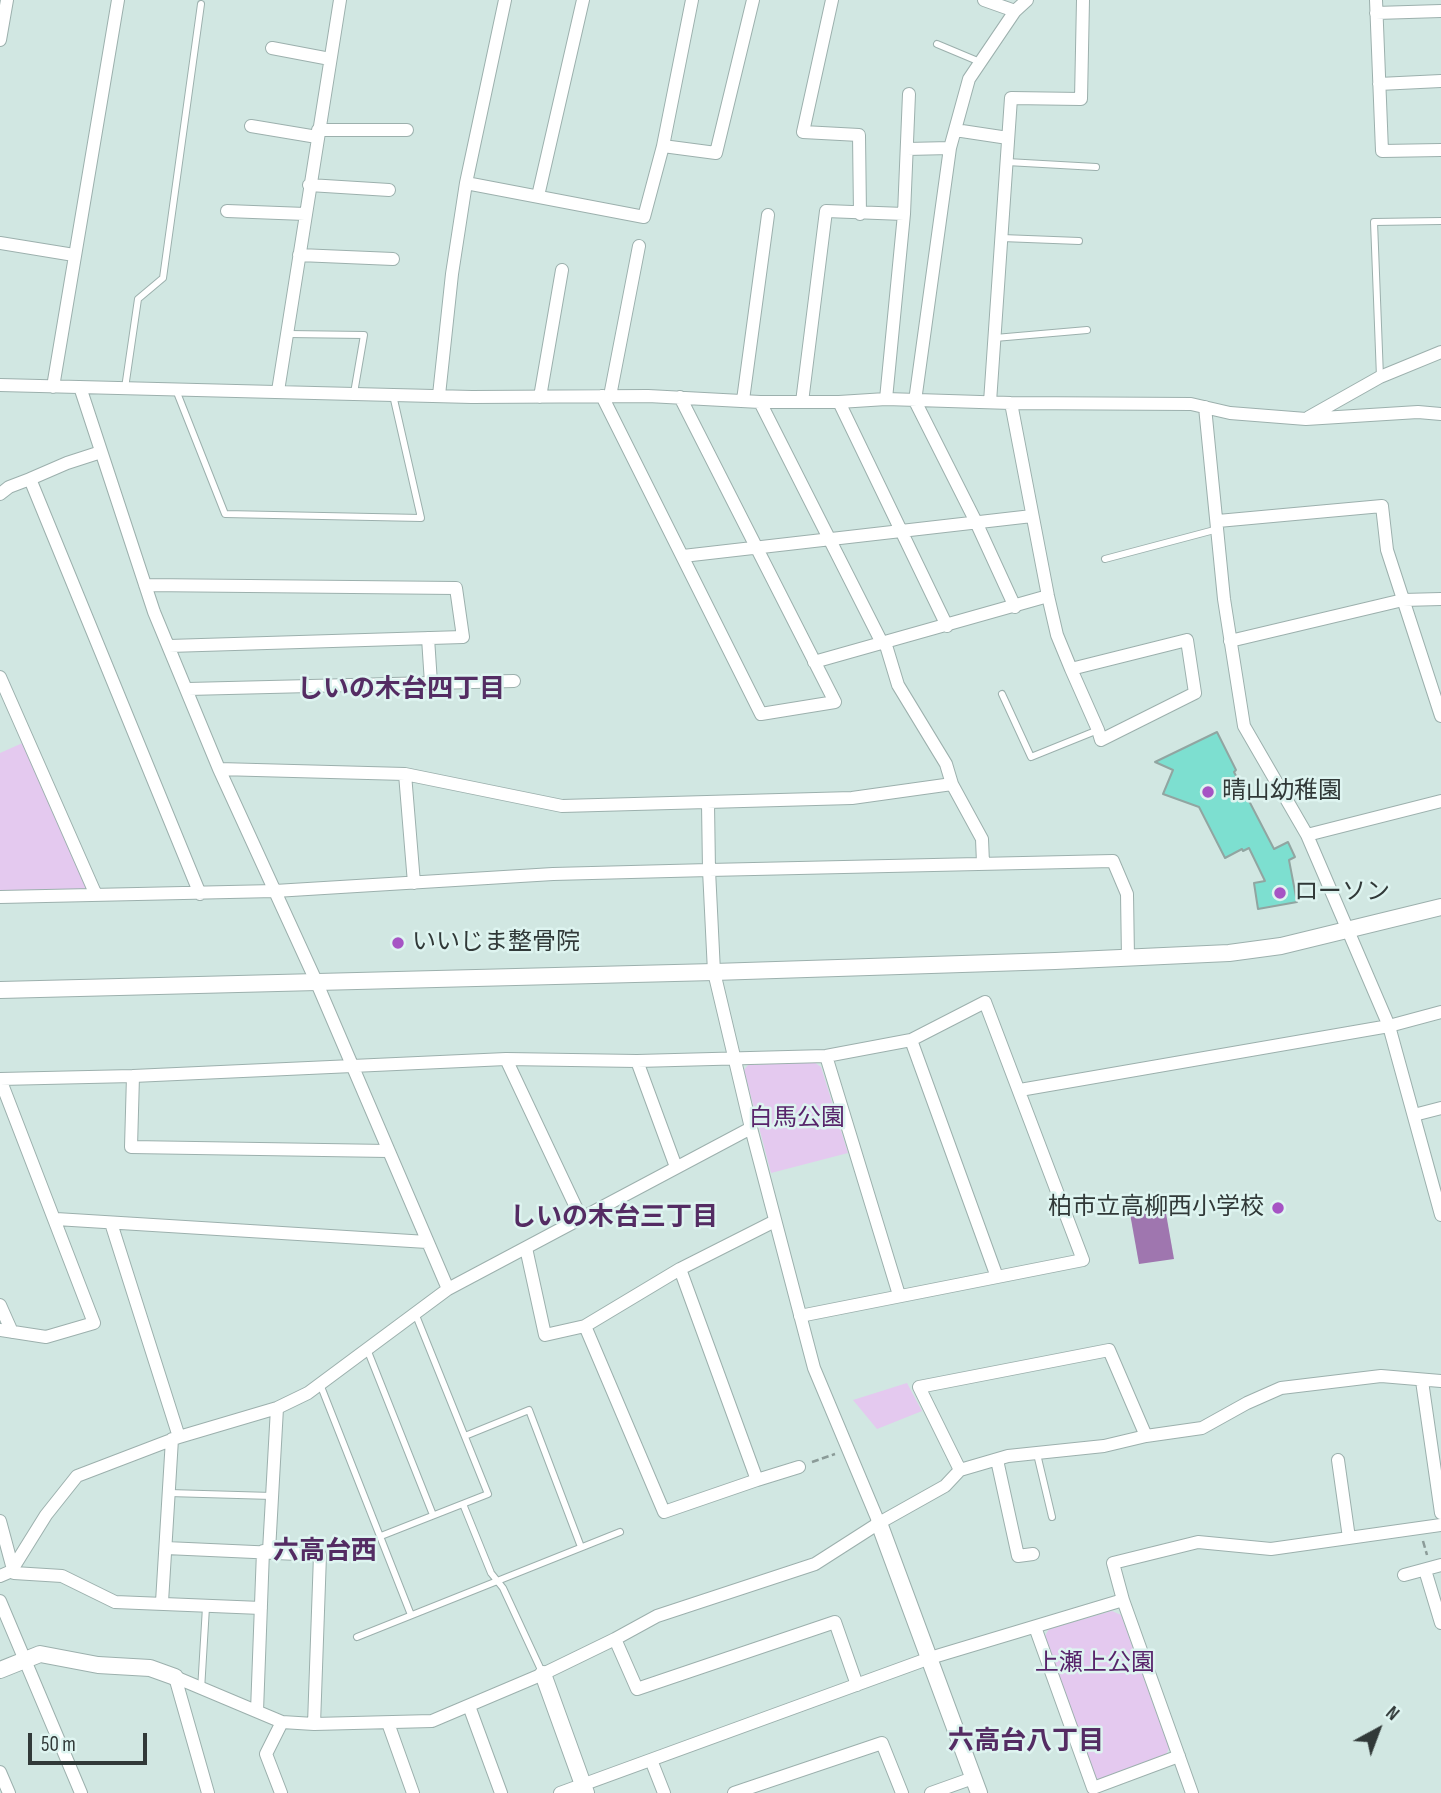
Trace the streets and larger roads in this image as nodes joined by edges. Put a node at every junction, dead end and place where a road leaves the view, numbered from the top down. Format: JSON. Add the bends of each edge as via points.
{"nodes":[{"id":1,"x":7,"y":0,"type":"edge"},
{"id":2,"x":118,"y":0,"type":"edge"},
{"id":3,"x":340,"y":0,"type":"edge"},
{"id":4,"x":505,"y":0,"type":"edge"},
{"id":5,"x":583,"y":0,"type":"edge"},
{"id":6,"x":692,"y":0,"type":"edge"},
{"id":7,"x":753,"y":0,"type":"edge"},
{"id":8,"x":832,"y":0,"type":"edge"},
{"id":9,"x":984,"y":0,"type":"edge"},
{"id":10,"x":1027,"y":0,"type":"edge"},
{"id":11,"x":1083,"y":0,"type":"edge"},
{"id":12,"x":1376,"y":6,"type":"edge"},
{"id":13,"x":1015,"y":11,"type":"junction"},
{"id":14,"x":1441,"y":11,"type":"edge"},
{"id":15,"x":0,"y":40,"type":"edge"},
{"id":16,"x":271,"y":48,"type":"dead end"},
{"id":17,"x":330,"y":60,"type":"junction"},
{"id":18,"x":1441,"y":81,"type":"edge"},
{"id":19,"x":1379,"y":84,"type":"junction"},
{"id":20,"x":909,"y":94,"type":"dead end"},
{"id":21,"x":251,"y":126,"type":"dead end"},
{"id":22,"x":407,"y":130,"type":"dead end"},
{"id":23,"x":955,"y":130,"type":"junction"},
{"id":24,"x":318,"y":133,"type":"junction"},
{"id":25,"x":1008,"y":138,"type":"junction"},
{"id":26,"x":663,"y":146,"type":"junction"},
{"id":27,"x":950,"y":148,"type":"junction"},
{"id":28,"x":907,"y":149,"type":"junction"},
{"id":29,"x":1441,"y":150,"type":"edge"},
{"id":30,"x":466,"y":183,"type":"junction"},
{"id":31,"x":309,"y":186,"type":"junction"},
{"id":32,"x":389,"y":190,"type":"dead end"},
{"id":33,"x":538,"y":196,"type":"junction"},
{"id":34,"x":227,"y":211,"type":"dead end"},
{"id":35,"x":305,"y":214,"type":"junction"},
{"id":36,"x":859,"y":214,"type":"junction"},
{"id":37,"x":904,"y":214,"type":"junction"},
{"id":38,"x":768,"y":215,"type":"dead end"},
{"id":39,"x":0,"y":243,"type":"edge"},
{"id":40,"x":639,"y":246,"type":"dead end"},
{"id":41,"x":299,"y":254,"type":"junction"},
{"id":42,"x":74,"y":255,"type":"junction"},
{"id":43,"x":393,"y":259,"type":"dead end"},
{"id":44,"x":562,"y":270,"type":"dead end"},
{"id":45,"x":1441,"y":352,"type":"edge"},
{"id":46,"x":0,"y":385,"type":"edge"},
{"id":47,"x":53,"y":387,"type":"junction"},
{"id":48,"x":80,"y":387,"type":"junction"},
{"id":49,"x":278,"y":391,"type":"junction"},
{"id":50,"x":439,"y":395,"type":"junction"},
{"id":51,"x":606,"y":396,"type":"junction"},
{"id":52,"x":540,"y":397,"type":"junction"},
{"id":53,"x":680,"y":397,"type":"junction"},
{"id":54,"x":886,"y":399,"type":"junction"},
{"id":55,"x":743,"y":400,"type":"junction"},
{"id":56,"x":760,"y":401,"type":"junction"},
{"id":57,"x":915,"y":401,"type":"junction"},
{"id":58,"x":802,"y":402,"type":"junction"},
{"id":59,"x":839,"y":402,"type":"junction"},
{"id":60,"x":990,"y":402,"type":"junction"},
{"id":61,"x":1011,"y":403,"type":"junction"},
{"id":62,"x":1205,"y":407,"type":"junction"},
{"id":63,"x":1441,"y":414,"type":"edge"},
{"id":64,"x":1306,"y":419,"type":"junction"},
{"id":65,"x":101,"y":452,"type":"junction"},
{"id":66,"x":30,"y":479,"type":"junction"},
{"id":67,"x":0,"y":494,"type":"edge"},
{"id":68,"x":1031,"y":516,"type":"junction"},
{"id":69,"x":976,"y":522,"type":"junction"},
{"id":70,"x":1218,"y":525,"type":"junction"},
{"id":71,"x":902,"y":530,"type":"junction"},
{"id":72,"x":829,"y":539,"type":"junction"},
{"id":73,"x":756,"y":547,"type":"junction"},
{"id":74,"x":683,"y":556,"type":"junction"},
{"id":75,"x":145,"y":586,"type":"junction"},
{"id":76,"x":1048,"y":596,"type":"junction"},
{"id":77,"x":1441,"y":599,"type":"edge"},
{"id":78,"x":1403,"y":600,"type":"junction"},
{"id":79,"x":1015,"y":607,"type":"junction"},
{"id":80,"x":947,"y":626,"type":"junction"},
{"id":81,"x":428,"y":638,"type":"junction"},
{"id":82,"x":1230,"y":641,"type":"junction"},
{"id":83,"x":884,"y":642,"type":"junction"},
{"id":84,"x":169,"y":646,"type":"junction"},
{"id":85,"x":814,"y":662,"type":"junction"},
{"id":86,"x":1071,"y":669,"type":"junction"},
{"id":87,"x":0,"y":677,"type":"edge"},
{"id":88,"x":514,"y":681,"type":"dead end"},
{"id":89,"x":430,"y":682,"type":"junction"},
{"id":90,"x":188,"y":688,"type":"junction"},
{"id":91,"x":1441,"y":716,"type":"edge"},
{"id":92,"x":219,"y":769,"type":"junction"},
{"id":93,"x":405,"y":774,"type":"junction"},
{"id":94,"x":952,"y":784,"type":"junction"},
{"id":95,"x":1441,"y":801,"type":"edge"},
{"id":96,"x":708,"y":804,"type":"junction"},
{"id":97,"x":1307,"y":835,"type":"junction"},
{"id":98,"x":983,"y":863,"type":"junction"},
{"id":99,"x":709,"y":870,"type":"junction"},
{"id":100,"x":414,"y":883,"type":"junction"},
{"id":101,"x":275,"y":891,"type":"junction"},
{"id":102,"x":200,"y":894,"type":"junction"},
{"id":103,"x":96,"y":895,"type":"junction"},
{"id":104,"x":0,"y":897,"type":"edge"},
{"id":105,"x":1441,"y":907,"type":"edge"},
{"id":106,"x":1347,"y":931,"type":"junction"},
{"id":107,"x":1128,"y":958,"type":"junction"},
{"id":108,"x":714,"y":972,"type":"junction"},
{"id":109,"x":316,"y":981,"type":"junction"},
{"id":110,"x":0,"y":990,"type":"edge"},
{"id":111,"x":1441,"y":1012,"type":"edge"},
{"id":112,"x":1389,"y":1026,"type":"junction"},
{"id":113,"x":911,"y":1040,"type":"junction"},
{"id":114,"x":826,"y":1056,"type":"junction"},
{"id":115,"x":733,"y":1057,"type":"junction"},
{"id":116,"x":506,"y":1059,"type":"junction"},
{"id":117,"x":637,"y":1061,"type":"junction"},
{"id":118,"x":352,"y":1065,"type":"junction"},
{"id":119,"x":133,"y":1076,"type":"junction"},
{"id":120,"x":0,"y":1079,"type":"edge"},
{"id":121,"x":1020,"y":1090,"type":"junction"},
{"id":122,"x":1441,"y":1108,"type":"edge"},
{"id":123,"x":1414,"y":1115,"type":"junction"},
{"id":124,"x":751,"y":1128,"type":"junction"},
{"id":125,"x":388,"y":1151,"type":"junction"},
{"id":126,"x":676,"y":1167,"type":"junction"},
{"id":127,"x":1440,"y":1210,"type":"edge"},
{"id":128,"x":581,"y":1218,"type":"junction"},
{"id":129,"x":56,"y":1219,"type":"junction"},
{"id":130,"x":775,"y":1221,"type":"junction"},
{"id":131,"x":111,"y":1223,"type":"junction"},
{"id":132,"x":428,"y":1242,"type":"junction"},
{"id":133,"x":526,"y":1248,"type":"junction"},
{"id":134,"x":680,"y":1269,"type":"junction"},
{"id":135,"x":996,"y":1277,"type":"junction"},
{"id":136,"x":448,"y":1289,"type":"junction"},
{"id":137,"x":899,"y":1295,"type":"junction"},
{"id":138,"x":0,"y":1305,"type":"edge"},
{"id":139,"x":800,"y":1315,"type":"junction"},
{"id":140,"x":585,"y":1326,"type":"junction"},
{"id":141,"x":6,"y":1331,"type":"edge"},
{"id":142,"x":1422,"y":1381,"type":"junction"},
{"id":143,"x":1441,"y":1381,"type":"edge"},
{"id":144,"x":277,"y":1408,"type":"junction"},
{"id":145,"x":1146,"y":1436,"type":"junction"},
{"id":146,"x":175,"y":1438,"type":"junction"},
{"id":147,"x":997,"y":1460,"type":"junction"},
{"id":148,"x":1338,"y":1460,"type":"dead end"},
{"id":149,"x":799,"y":1467,"type":"road end"},
{"id":150,"x":960,"y":1470,"type":"junction"},
{"id":151,"x":757,"y":1480,"type":"junction"},
{"id":152,"x":1441,"y":1513,"type":"edge"},
{"id":153,"x":0,"y":1521,"type":"edge"},
{"id":154,"x":879,"y":1523,"type":"junction"},
{"id":155,"x":1441,"y":1525,"type":"edge"},
{"id":156,"x":1349,"y":1538,"type":"junction"},
{"id":157,"x":166,"y":1548,"type":"junction"},
{"id":158,"x":266,"y":1551,"type":"junction"},
{"id":159,"x":1033,"y":1554,"type":"dead end"},
{"id":160,"x":1432,"y":1568,"type":"edge"},
{"id":161,"x":14,"y":1569,"type":"junction"},
{"id":162,"x":0,"y":1576,"type":"edge"},
{"id":163,"x":1404,"y":1576,"type":"dead end"},
{"id":164,"x":1123,"y":1600,"type":"junction"},
{"id":165,"x":0,"y":1601,"type":"edge"},
{"id":166,"x":162,"y":1602,"type":"junction"},
{"id":167,"x":261,"y":1608,"type":"junction"},
{"id":168,"x":1441,"y":1623,"type":"edge"},
{"id":169,"x":1035,"y":1627,"type":"junction"},
{"id":170,"x":615,"y":1639,"type":"junction"},
{"id":171,"x":930,"y":1658,"type":"junction"},
{"id":172,"x":24,"y":1660,"type":"junction"},
{"id":173,"x":0,"y":1670,"type":"edge"},
{"id":174,"x":542,"y":1674,"type":"junction"},
{"id":175,"x":175,"y":1677,"type":"junction"},
{"id":176,"x":857,"y":1685,"type":"junction"},
{"id":177,"x":469,"y":1706,"type":"junction"},
{"id":178,"x":257,"y":1712,"type":"junction"},
{"id":179,"x":282,"y":1722,"type":"junction"},
{"id":180,"x":388,"y":1723,"type":"junction"},
{"id":181,"x":314,"y":1724,"type":"junction"},
{"id":182,"x":1178,"y":1756,"type":"junction"},
{"id":183,"x":651,"y":1760,"type":"junction"},
{"id":184,"x":0,"y":1772,"type":"edge"},
{"id":185,"x":976,"y":1786,"type":"edge"},
{"id":186,"x":584,"y":1789,"type":"edge"},
{"id":187,"x":9,"y":1793,"type":"edge"},
{"id":188,"x":81,"y":1793,"type":"edge"},
{"id":189,"x":208,"y":1793,"type":"edge"},
{"id":190,"x":281,"y":1793,"type":"edge"},
{"id":191,"x":413,"y":1793,"type":"edge"},
{"id":192,"x":501,"y":1793,"type":"edge"},
{"id":193,"x":560,"y":1793,"type":"edge"},
{"id":194,"x":664,"y":1793,"type":"edge"},
{"id":195,"x":734,"y":1793,"type":"edge"},
{"id":196,"x":902,"y":1793,"type":"edge"},
{"id":197,"x":931,"y":1793,"type":"edge"},
{"id":198,"x":1192,"y":1793,"type":"edge"}],
"edges":[{"from":1,"to":15,"type":"street"},
{"from":2,"to":42,"type":"street"},
{"from":3,"to":17,"type":"street"},
{"from":4,"to":30,"type":"street"},
{"from":5,"to":33,"type":"street"},
{"from":6,"to":26,"type":"street"},
{"from":7,"to":26,"type":"street","via":[[716,153]]},
{"from":8,"to":36,"type":"street","via":[[803,132],[859,135]]},
{"from":9,"to":13,"type":"street"},
{"from":10,"to":13,"type":"street"},
{"from":11,"to":25,"type":"street","via":[[1081,99],[1011,98]]},
{"from":12,"to":14,"type":"street"},
{"from":12,"to":19,"type":"street"},
{"from":13,"to":23,"type":"street","via":[[969,79]]},
{"from":16,"to":17,"type":"street"},
{"from":17,"to":24,"type":"street"},
{"from":18,"to":19,"type":"street"},
{"from":19,"to":29,"type":"street","via":[[1382,151]]},
{"from":20,"to":28,"type":"street"},
{"from":21,"to":24,"type":"street"},
{"from":22,"to":24,"type":"street"},
{"from":23,"to":25,"type":"street"},
{"from":23,"to":27,"type":"street"},
{"from":24,"to":31,"type":"street"},
{"from":25,"to":60,"type":"street"},
{"from":26,"to":33,"type":"street","via":[[645,217]]},
{"from":27,"to":28,"type":"street"},
{"from":27,"to":57,"type":"street"},
{"from":28,"to":37,"type":"street"},
{"from":30,"to":33,"type":"street"},
{"from":30,"to":50,"type":"street"},
{"from":31,"to":32,"type":"street"},
{"from":31,"to":35,"type":"street"},
{"from":34,"to":35,"type":"street"},
{"from":35,"to":41,"type":"street"},
{"from":36,"to":37,"type":"street"},
{"from":36,"to":58,"type":"street","via":[[826,211]]},
{"from":37,"to":54,"type":"street"},
{"from":38,"to":55,"type":"street"},
{"from":39,"to":42,"type":"street"},
{"from":40,"to":51,"type":"street"},
{"from":41,"to":43,"type":"street"},
{"from":41,"to":49,"type":"street"},
{"from":42,"to":47,"type":"street"},
{"from":44,"to":52,"type":"street"},
{"from":45,"to":64,"type":"street","via":[[1380,377]]},
{"from":46,"to":47,"type":"street"},
{"from":47,"to":48,"type":"street"},
{"from":48,"to":49,"type":"street"},
{"from":48,"to":65,"type":"street"},
{"from":49,"to":50,"type":"street"},
{"from":50,"to":52,"type":"street"},
{"from":51,"to":52,"type":"street"},
{"from":51,"to":53,"type":"street"},
{"from":51,"to":74,"type":"street"},
{"from":53,"to":55,"type":"street"},
{"from":53,"to":73,"type":"street"},
{"from":54,"to":57,"type":"street"},
{"from":54,"to":59,"type":"street"},
{"from":55,"to":56,"type":"street"},
{"from":56,"to":58,"type":"street"},
{"from":56,"to":72,"type":"street"},
{"from":57,"to":60,"type":"street"},
{"from":57,"to":69,"type":"street"},
{"from":58,"to":59,"type":"street"},
{"from":59,"to":71,"type":"street"},
{"from":60,"to":61,"type":"street"},
{"from":61,"to":62,"type":"street"},
{"from":61,"to":68,"type":"street"},
{"from":62,"to":64,"type":"street"},
{"from":62,"to":70,"type":"street"},
{"from":63,"to":64,"type":"street"},
{"from":65,"to":66,"type":"street"},
{"from":65,"to":75,"type":"street"},
{"from":66,"to":67,"type":"street"},
{"from":66,"to":102,"type":"street"},
{"from":68,"to":69,"type":"street"},
{"from":68,"to":76,"type":"street"},
{"from":69,"to":71,"type":"street"},
{"from":69,"to":79,"type":"street"},
{"from":70,"to":78,"type":"street","via":[[1382,506],[1387,550]]},
{"from":70,"to":82,"type":"street"},
{"from":71,"to":72,"type":"street"},
{"from":71,"to":80,"type":"street"},
{"from":72,"to":73,"type":"street"},
{"from":72,"to":83,"type":"street"},
{"from":73,"to":74,"type":"street"},
{"from":73,"to":85,"type":"street"},
{"from":74,"to":85,"type":"street","via":[[761,713],[835,702]]},
{"from":75,"to":81,"type":"street","via":[[456,588],[463,636]]},
{"from":75,"to":84,"type":"street"},
{"from":76,"to":79,"type":"street"},
{"from":76,"to":86,"type":"street"},
{"from":77,"to":78,"type":"street"},
{"from":78,"to":82,"type":"street"},
{"from":78,"to":91,"type":"street"},
{"from":79,"to":80,"type":"street"},
{"from":80,"to":83,"type":"street"},
{"from":81,"to":84,"type":"street"},
{"from":81,"to":89,"type":"street"},
{"from":82,"to":97,"type":"street","via":[[1244,726]]},
{"from":83,"to":85,"type":"street"},
{"from":83,"to":94,"type":"street","via":[[898,685],[946,764]]},
{"from":84,"to":90,"type":"street"},
{"from":86,"to":86,"type":"street","via":[[1101,740],[1195,693],[1186,640]]},
{"from":87,"to":103,"type":"street"},
{"from":88,"to":89,"type":"street"},
{"from":89,"to":90,"type":"street"},
{"from":90,"to":92,"type":"street"},
{"from":92,"to":93,"type":"street"},
{"from":92,"to":101,"type":"street"},
{"from":93,"to":96,"type":"street","via":[[562,806]]},
{"from":93,"to":100,"type":"street"},
{"from":94,"to":96,"type":"street","via":[[852,798]]},
{"from":94,"to":98,"type":"street","via":[[982,839]]},
{"from":95,"to":97,"type":"street"},
{"from":96,"to":99,"type":"street"},
{"from":97,"to":106,"type":"street"},
{"from":98,"to":99,"type":"street"},
{"from":98,"to":107,"type":"street","via":[[1113,861],[1127,894]]},
{"from":99,"to":100,"type":"street"},
{"from":99,"to":108,"type":"street"},
{"from":100,"to":101,"type":"street"},
{"from":101,"to":102,"type":"street"},
{"from":101,"to":109,"type":"street"},
{"from":102,"to":103,"type":"street"},
{"from":103,"to":104,"type":"street"},
{"from":105,"to":106,"type":"street"},
{"from":106,"to":107,"type":"street","via":[[1228,953]]},
{"from":106,"to":112,"type":"street"},
{"from":107,"to":108,"type":"street"},
{"from":108,"to":109,"type":"street"},
{"from":108,"to":115,"type":"street"},
{"from":109,"to":110,"type":"street"},
{"from":109,"to":118,"type":"street"},
{"from":111,"to":112,"type":"street"},
{"from":112,"to":121,"type":"street"},
{"from":112,"to":123,"type":"street"},
{"from":113,"to":114,"type":"street"},
{"from":113,"to":121,"type":"street","via":[[985,1002]]},
{"from":113,"to":135,"type":"street"},
{"from":114,"to":115,"type":"street"},
{"from":114,"to":137,"type":"street"},
{"from":115,"to":117,"type":"street"},
{"from":115,"to":124,"type":"street"},
{"from":116,"to":117,"type":"street"},
{"from":116,"to":118,"type":"street"},
{"from":116,"to":128,"type":"street"},
{"from":117,"to":126,"type":"street"},
{"from":118,"to":119,"type":"street"},
{"from":118,"to":125,"type":"street"},
{"from":119,"to":120,"type":"street"},
{"from":119,"to":125,"type":"street","via":[[131,1147]]},
{"from":120,"to":129,"type":"street"},
{"from":121,"to":135,"type":"street","via":[[1083,1260]]},
{"from":122,"to":123,"type":"street"},
{"from":123,"to":127,"type":"street"},
{"from":124,"to":126,"type":"street"},
{"from":124,"to":130,"type":"street"},
{"from":125,"to":132,"type":"street"},
{"from":126,"to":128,"type":"street"},
{"from":128,"to":133,"type":"street"},
{"from":129,"to":131,"type":"street"},
{"from":129,"to":141,"type":"street","via":[[94,1323],[46,1337]]},
{"from":130,"to":134,"type":"street"},
{"from":130,"to":139,"type":"street"},
{"from":131,"to":132,"type":"street"},
{"from":131,"to":146,"type":"street"},
{"from":132,"to":136,"type":"street"},
{"from":133,"to":136,"type":"street"},
{"from":133,"to":140,"type":"street","via":[[545,1335]]},
{"from":134,"to":140,"type":"street"},
{"from":134,"to":151,"type":"street"},
{"from":135,"to":137,"type":"street"},
{"from":136,"to":144,"type":"street","via":[[320,1384]]},
{"from":137,"to":139,"type":"street"},
{"from":138,"to":141,"type":"street"},
{"from":139,"to":154,"type":"street","via":[[814,1368]]},
{"from":140,"to":151,"type":"street","via":[[664,1512]]},
{"from":142,"to":143,"type":"street"},
{"from":142,"to":145,"type":"street","via":[[1381,1376],[1280,1388],[1202,1428]]},
{"from":142,"to":152,"type":"street"},
{"from":144,"to":146,"type":"street"},
{"from":144,"to":158,"type":"street"},
{"from":145,"to":147,"type":"street"},
{"from":145,"to":150,"type":"street","via":[[1109,1350],[919,1387]]},
{"from":146,"to":157,"type":"street"},
{"from":146,"to":161,"type":"street","via":[[77,1476],[46,1515]]},
{"from":147,"to":150,"type":"street"},
{"from":147,"to":159,"type":"street","via":[[1018,1556]]},
{"from":148,"to":156,"type":"street"},
{"from":149,"to":151,"type":"street"},
{"from":150,"to":154,"type":"street","via":[[945,1486]]},
{"from":153,"to":161,"type":"street"},
{"from":154,"to":170,"type":"street","via":[[816,1564],[657,1616]]},
{"from":154,"to":171,"type":"street"},
{"from":155,"to":156,"type":"street"},
{"from":156,"to":164,"type":"street","via":[[1271,1549],[1198,1542],[1113,1563]]},
{"from":157,"to":158,"type":"street"},
{"from":157,"to":166,"type":"street"},
{"from":158,"to":167,"type":"street"},
{"from":158,"to":181,"type":"street","via":[[320,1555]]},
{"from":160,"to":163,"type":"street"},
{"from":160,"to":168,"type":"street"},
{"from":161,"to":162,"type":"street"},
{"from":161,"to":166,"type":"street","via":[[14,1573],[62,1576],[115,1602]]},
{"from":164,"to":169,"type":"street"},
{"from":164,"to":182,"type":"street"},
{"from":165,"to":172,"type":"street"},
{"from":166,"to":167,"type":"street"},
{"from":167,"to":178,"type":"street"},
{"from":169,"to":171,"type":"street"},
{"from":169,"to":182,"type":"street","via":[[1093,1788]]},
{"from":170,"to":174,"type":"street"},
{"from":170,"to":176,"type":"street","via":[[637,1689],[835,1622]]},
{"from":171,"to":176,"type":"street"},
{"from":171,"to":185,"type":"street"},
{"from":172,"to":173,"type":"street"},
{"from":172,"to":175,"type":"street","via":[[40,1654],[98,1665],[150,1668]]},
{"from":172,"to":188,"type":"street"},
{"from":174,"to":177,"type":"street"},
{"from":174,"to":186,"type":"street"},
{"from":175,"to":178,"type":"street"},
{"from":175,"to":189,"type":"street"},
{"from":176,"to":183,"type":"street"},
{"from":177,"to":180,"type":"street","via":[[432,1721]]},
{"from":177,"to":192,"type":"street"},
{"from":178,"to":179,"type":"street"},
{"from":179,"to":181,"type":"street"},
{"from":179,"to":190,"type":"street","via":[[265,1754]]},
{"from":180,"to":181,"type":"street"},
{"from":180,"to":191,"type":"street"},
{"from":182,"to":198,"type":"street"},
{"from":183,"to":186,"type":"street"},
{"from":183,"to":194,"type":"street"},
{"from":184,"to":187,"type":"street"},
{"from":185,"to":197,"type":"street"},
{"from":186,"to":193,"type":"street"},
{"from":195,"to":196,"type":"street","via":[[881,1743]]}]}
